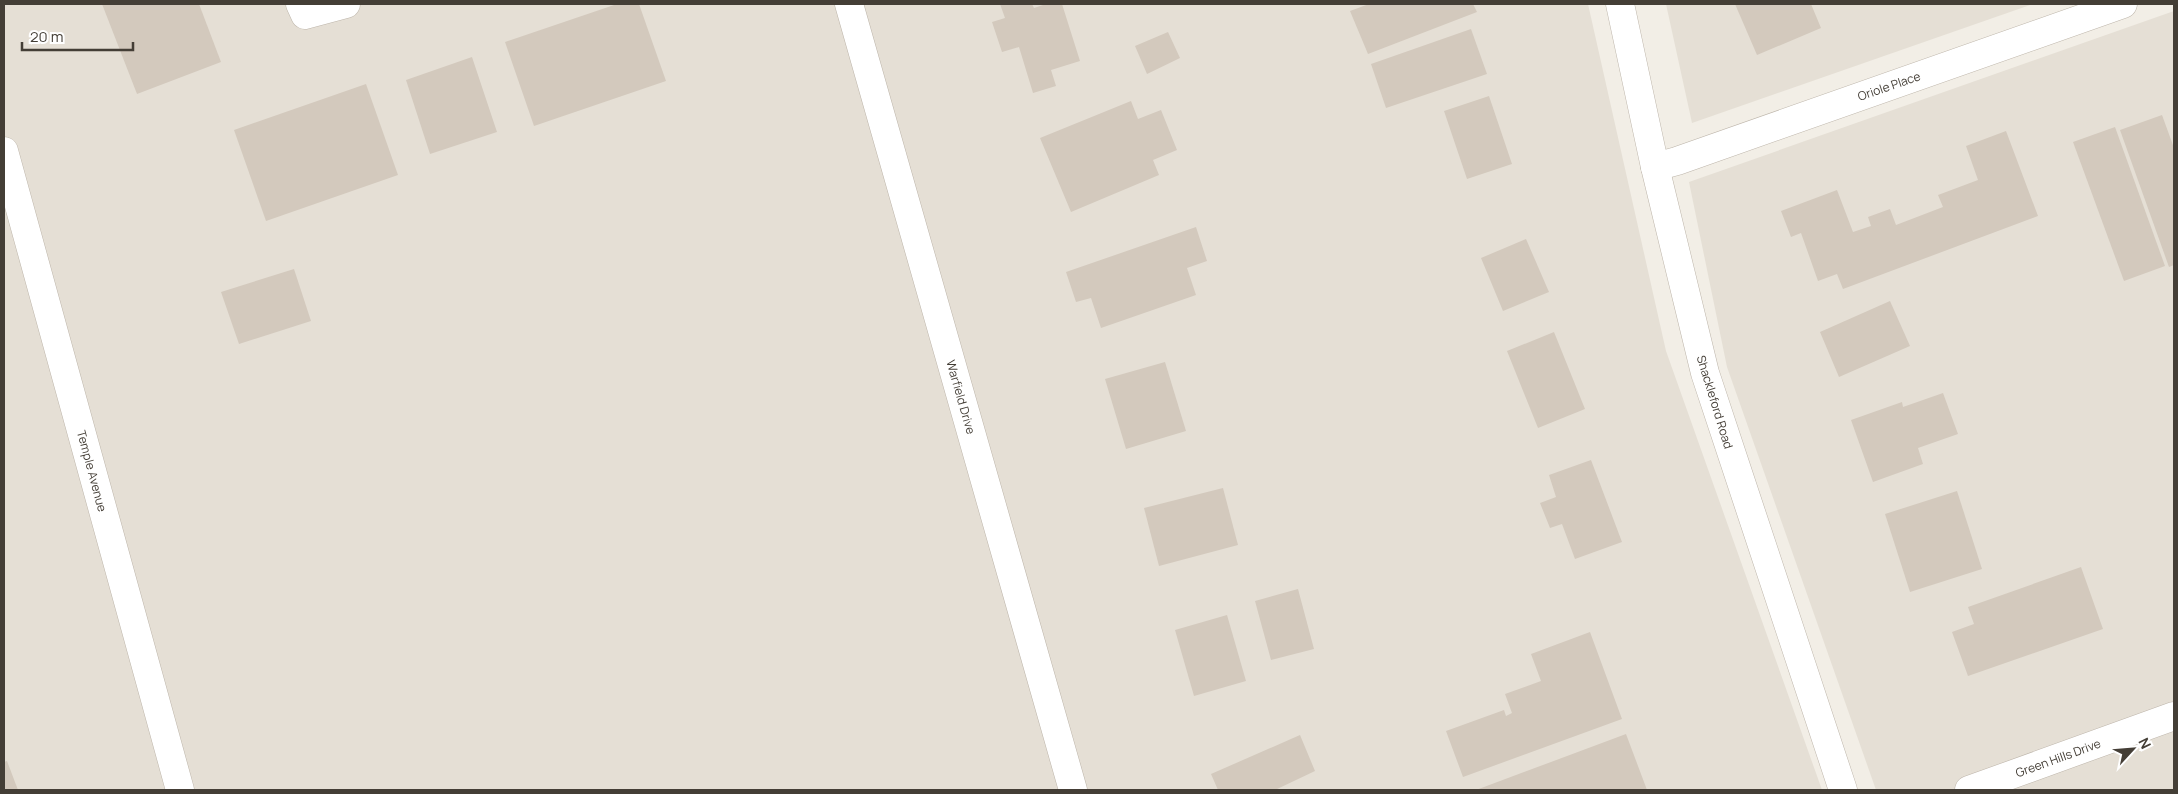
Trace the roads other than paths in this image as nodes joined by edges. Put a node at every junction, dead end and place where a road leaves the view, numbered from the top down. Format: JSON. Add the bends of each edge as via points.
{"nodes":[{"id":1,"x":300,"y":4,"type":"edge"},
{"id":2,"x":346,"y":4,"type":"edge"},
{"id":3,"x":849,"y":4,"type":"edge"},
{"id":4,"x":1620,"y":4,"type":"edge"},
{"id":5,"x":2123,"y":4,"type":"edge"},
{"id":6,"x":4,"y":151,"type":"edge"},
{"id":7,"x":1655,"y":167,"type":"junction"},
{"id":8,"x":2174,"y":716,"type":"edge"},
{"id":9,"x":180,"y":790,"type":"edge"},
{"id":10,"x":1073,"y":790,"type":"edge"},
{"id":11,"x":1843,"y":790,"type":"edge"},
{"id":12,"x":1969,"y":790,"type":"edge"}],
"edges":[{"from":1,"to":2,"type":"street","via":[[305,15]]},
{"from":3,"to":10,"type":"street","name":"Warfield Drive"},
{"from":4,"to":7,"type":"street","name":"Shackleford Road"},
{"from":5,"to":7,"type":"street","name":"Oriole Place"},
{"from":6,"to":9,"type":"street","name":"Temple Avenue"},
{"from":7,"to":11,"type":"street","name":"Shackleford Road","via":[[1705,373]]},
{"from":8,"to":12,"type":"street","name":"Green Hills Drive"}]}
